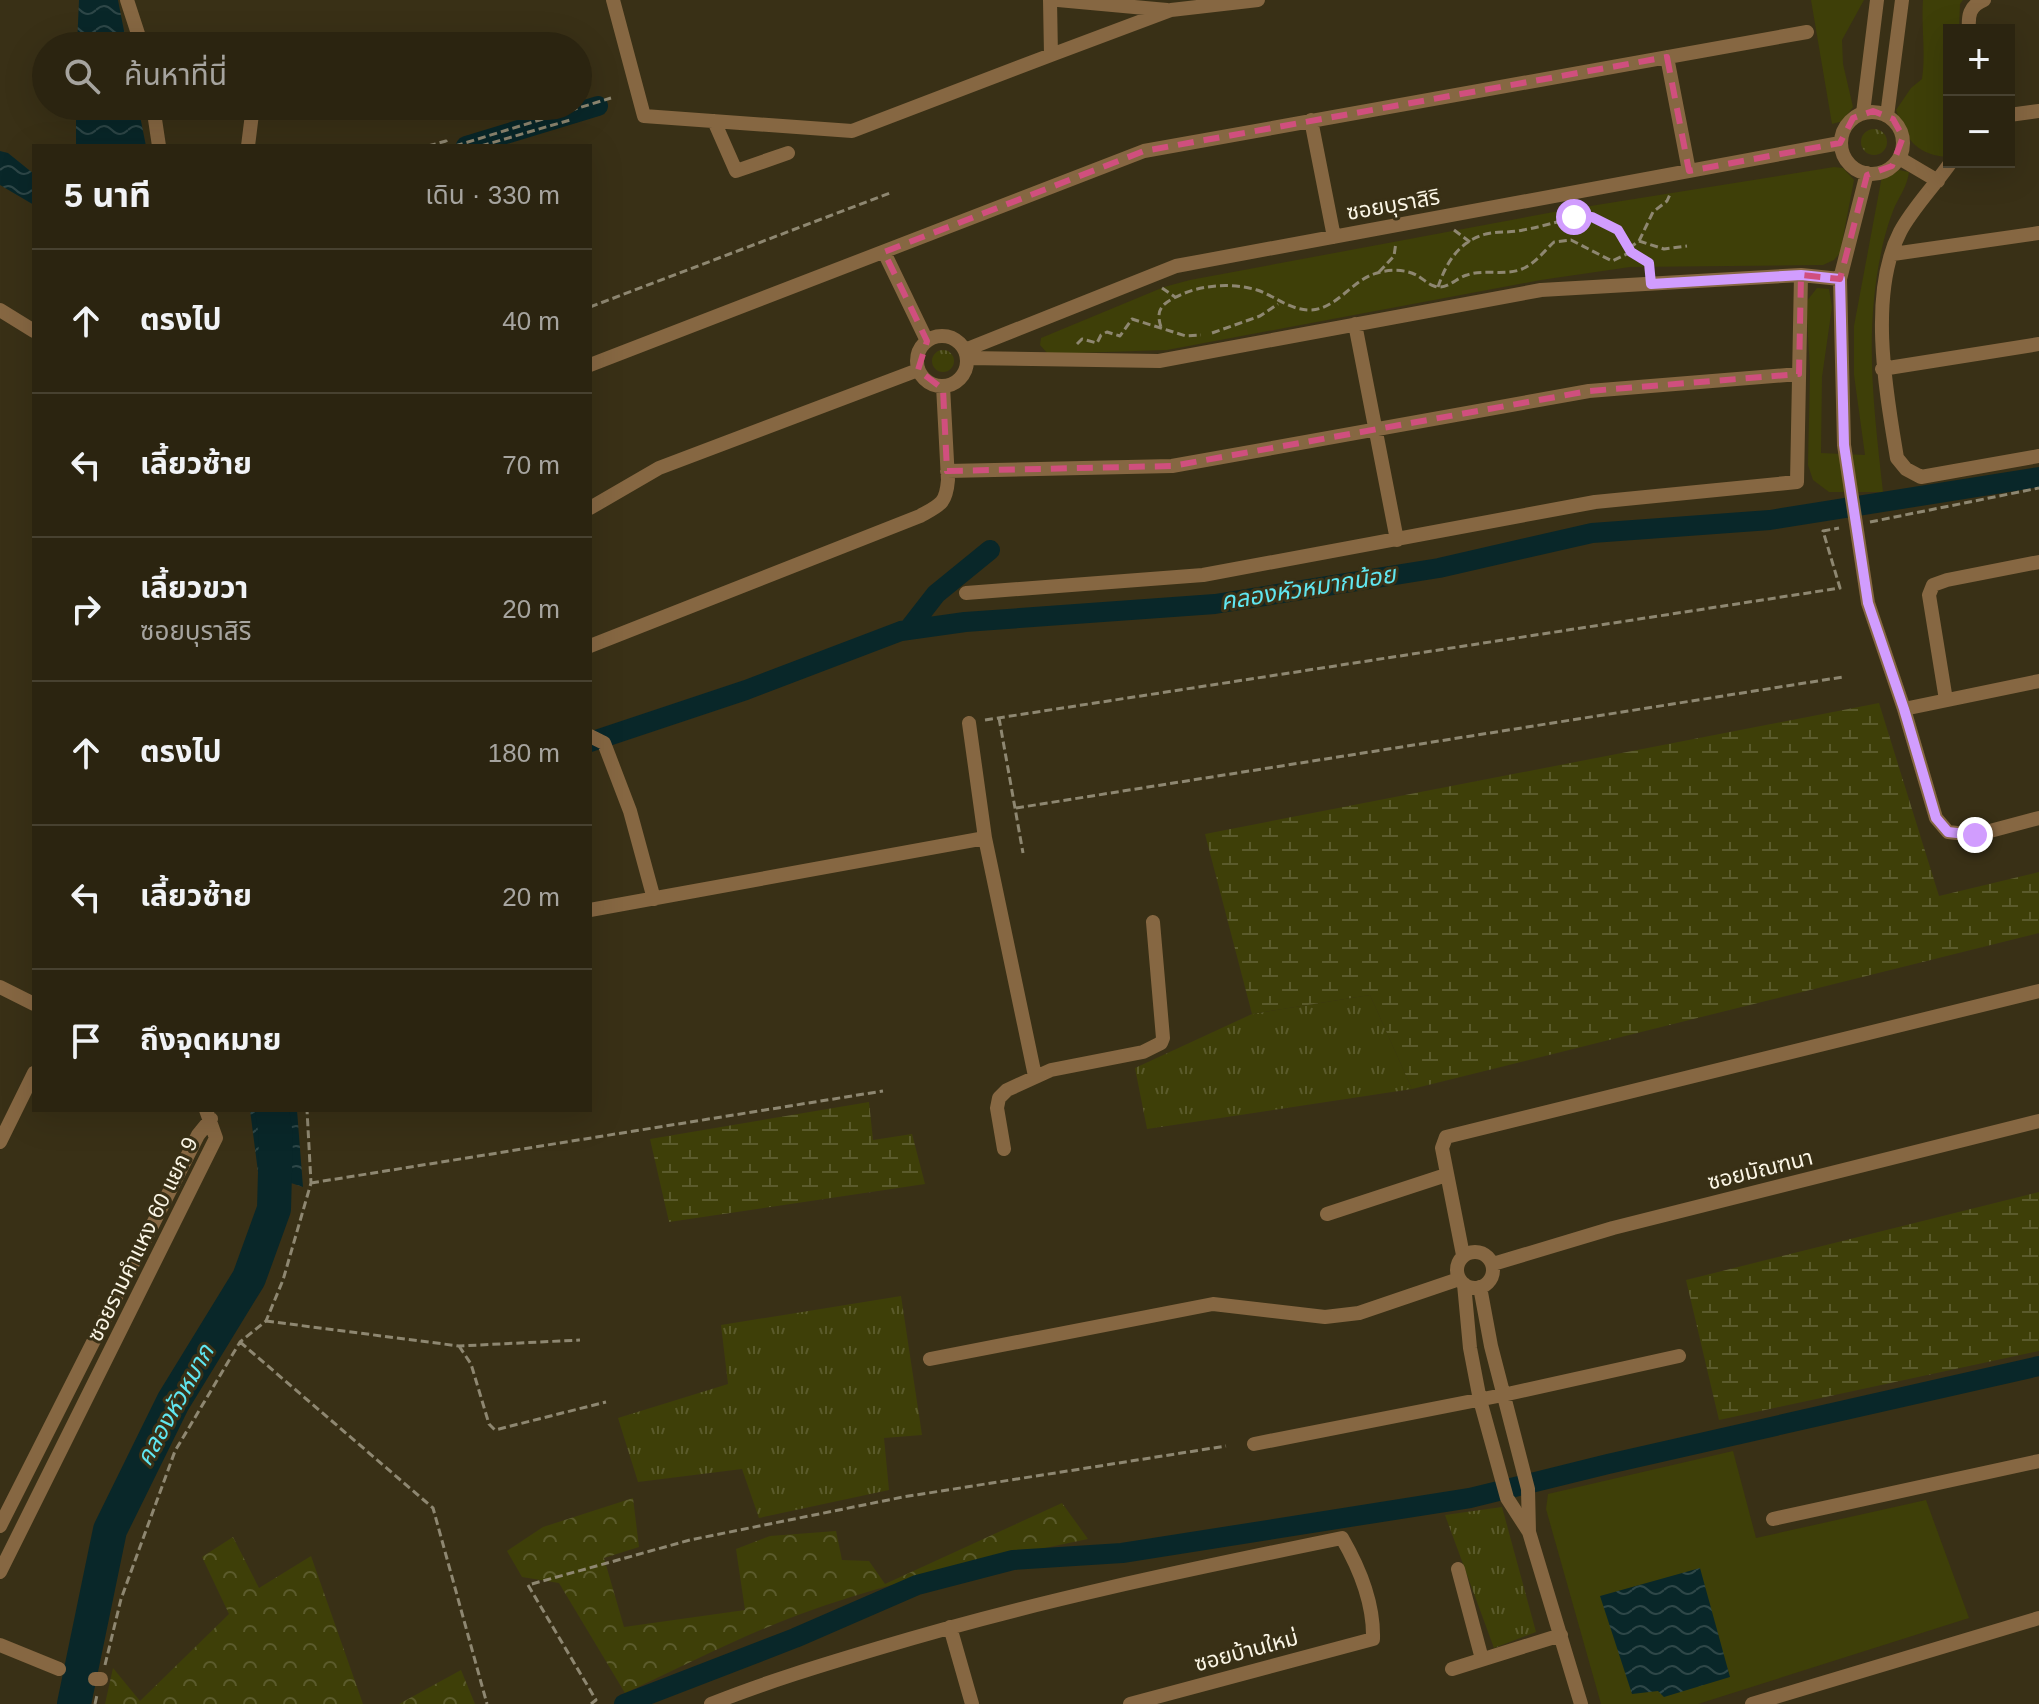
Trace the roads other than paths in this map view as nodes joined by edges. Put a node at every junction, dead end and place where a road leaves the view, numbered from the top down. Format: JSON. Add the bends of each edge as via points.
{"nodes":[{"id":1,"x":127,"y":0,"type":"edge"},
{"id":2,"x":613,"y":0,"type":"edge"},
{"id":3,"x":1050,"y":0,"type":"edge"},
{"id":4,"x":1058,"y":0,"type":"edge"},
{"id":5,"x":1258,"y":0,"type":"edge"},
{"id":6,"x":1877,"y":0,"type":"edge"},
{"id":7,"x":1902,"y":0,"type":"edge"},
{"id":8,"x":1984,"y":0,"type":"edge"},
{"id":9,"x":1171,"y":10,"type":"junction"},
{"id":10,"x":1969,"y":24,"type":"edge"},
{"id":11,"x":137,"y":32,"type":"edge"},
{"id":12,"x":1807,"y":32,"type":"dead end"},
{"id":13,"x":1051,"y":55,"type":"junction"},
{"id":14,"x":1667,"y":57,"type":"junction"},
{"id":15,"x":2039,"y":111,"type":"edge"},
{"id":16,"x":1863,"y":113,"type":"junction"},
{"id":17,"x":2015,"y":114,"type":"edge"},
{"id":18,"x":1887,"y":116,"type":"junction"},
{"id":19,"x":155,"y":120,"type":"edge"},
{"id":20,"x":251,"y":120,"type":"edge"},
{"id":21,"x":1311,"y":120,"type":"junction"},
{"id":22,"x":714,"y":121,"type":"junction"},
{"id":23,"x":1840,"y":143,"type":"junction"},
{"id":24,"x":159,"y":144,"type":"edge"},
{"id":25,"x":248,"y":144,"type":"edge"},
{"id":26,"x":788,"y":153,"type":"dead end"},
{"id":27,"x":1899,"y":158,"type":"junction"},
{"id":28,"x":1947,"y":168,"type":"edge"},
{"id":29,"x":1684,"y":172,"type":"junction"},
{"id":30,"x":1867,"y":173,"type":"junction"},
{"id":31,"x":1938,"y":181,"type":"junction"},
{"id":32,"x":2039,"y":233,"type":"edge"},
{"id":33,"x":1334,"y":237,"type":"junction"},
{"id":34,"x":884,"y":252,"type":"junction"},
{"id":35,"x":1893,"y":254,"type":"junction"},
{"id":36,"x":1801,"y":275,"type":"junction"},
{"id":37,"x":1840,"y":279,"type":"junction"},
{"id":38,"x":0,"y":310,"type":"edge"},
{"id":39,"x":1355,"y":324,"type":"junction"},
{"id":40,"x":32,"y":330,"type":"edge"},
{"id":41,"x":927,"y":341,"type":"junction"},
{"id":42,"x":2039,"y":344,"type":"edge"},
{"id":43,"x":966,"y":354,"type":"junction"},
{"id":44,"x":592,"y":364,"type":"edge"},
{"id":45,"x":1882,"y":369,"type":"junction"},
{"id":46,"x":918,"y":370,"type":"junction"},
{"id":47,"x":1799,"y":374,"type":"junction"},
{"id":48,"x":943,"y":386,"type":"junction"},
{"id":49,"x":1376,"y":428,"type":"junction"},
{"id":50,"x":2039,"y":456,"type":"edge"},
{"id":51,"x":947,"y":471,"type":"junction"},
{"id":52,"x":592,"y":507,"type":"edge"},
{"id":53,"x":1397,"y":540,"type":"junction"},
{"id":54,"x":2039,"y":562,"type":"edge"},
{"id":55,"x":966,"y":593,"type":"dead end"},
{"id":56,"x":592,"y":645,"type":"edge"},
{"id":57,"x":2039,"y":681,"type":"edge"},
{"id":58,"x":1946,"y":700,"type":"junction"},
{"id":59,"x":1904,"y":709,"type":"junction"},
{"id":60,"x":969,"y":723,"type":"road end"},
{"id":61,"x":592,"y":737,"type":"edge"},
{"id":62,"x":2039,"y":818,"type":"edge"},
{"id":63,"x":985,"y":838,"type":"junction"},
{"id":64,"x":654,"y":899,"type":"junction"},
{"id":65,"x":592,"y":910,"type":"edge"},
{"id":66,"x":1153,"y":922,"type":"dead end"},
{"id":67,"x":0,"y":987,"type":"edge"},
{"id":68,"x":2039,"y":991,"type":"edge"},
{"id":69,"x":32,"y":1003,"type":"edge"},
{"id":70,"x":1035,"y":1076,"type":"junction"},
{"id":71,"x":32,"y":1077,"type":"edge"},
{"id":72,"x":208,"y":1115,"type":"edge"},
{"id":73,"x":2039,"y":1121,"type":"edge"},
{"id":74,"x":0,"y":1142,"type":"edge"},
{"id":75,"x":1004,"y":1149,"type":"dead end"},
{"id":76,"x":1446,"y":1175,"type":"junction"},
{"id":77,"x":1327,"y":1214,"type":"dead end"},
{"id":78,"x":1463,"y":1255,"type":"junction"},
{"id":79,"x":1493,"y":1264,"type":"junction"},
{"id":80,"x":1462,"y":1282,"type":"junction"},
{"id":81,"x":1480,"y":1287,"type":"junction"},
{"id":82,"x":1679,"y":1356,"type":"dead end"},
{"id":83,"x":930,"y":1359,"type":"dead end"},
{"id":84,"x":1503,"y":1395,"type":"junction"},
{"id":85,"x":1480,"y":1400,"type":"junction"},
{"id":86,"x":1254,"y":1444,"type":"dead end"},
{"id":87,"x":2039,"y":1461,"type":"edge"},
{"id":88,"x":1773,"y":1519,"type":"dead end"},
{"id":89,"x":0,"y":1526,"type":"edge"},
{"id":90,"x":1529,"y":1532,"type":"junction"},
{"id":91,"x":1458,"y":1569,"type":"dead end"},
{"id":92,"x":0,"y":1572,"type":"edge"},
{"id":93,"x":2039,"y":1618,"type":"edge"},
{"id":94,"x":950,"y":1627,"type":"junction"},
{"id":95,"x":1561,"y":1635,"type":"junction"},
{"id":96,"x":0,"y":1645,"type":"edge"},
{"id":97,"x":1482,"y":1659,"type":"junction"},
{"id":98,"x":59,"y":1669,"type":"dead end"},
{"id":99,"x":1452,"y":1669,"type":"dead end"},
{"id":100,"x":711,"y":1704,"type":"edge"},
{"id":101,"x":972,"y":1704,"type":"edge"},
{"id":102,"x":1130,"y":1704,"type":"edge"},
{"id":103,"x":1581,"y":1704,"type":"edge"},
{"id":104,"x":1752,"y":1704,"type":"edge"}],
"edges":[{"from":1,"to":11,"type":"street"},
{"from":2,"to":22,"type":"street","via":[[644,116]]},
{"from":3,"to":13,"type":"street"},
{"from":4,"to":9,"type":"street"},
{"from":5,"to":9,"type":"street"},
{"from":6,"to":16,"type":"street"},
{"from":7,"to":18,"type":"street"},
{"from":8,"to":10,"type":"street","via":[[1969,12]]},
{"from":9,"to":13,"type":"street"},
{"from":12,"to":14,"type":"street"},
{"from":13,"to":22,"type":"street","via":[[852,131]]},
{"from":14,"to":21,"type":"street"},
{"from":14,"to":29,"type":"street"},
{"from":15,"to":17,"type":"street"},
{"from":16,"to":18,"type":"street"},
{"from":16,"to":23,"type":"street","via":[[1846,125]]},
{"from":18,"to":27,"type":"street","via":[[1903,137]]},
{"from":19,"to":24,"type":"street"},
{"from":20,"to":25,"type":"street"},
{"from":21,"to":33,"type":"street"},
{"from":21,"to":34,"type":"street","via":[[1144,151]]},
{"from":22,"to":26,"type":"street","via":[[736,171]]},
{"from":23,"to":29,"type":"street","name":"ซอยบุราสิริ"},
{"from":23,"to":30,"type":"street","via":[[1847,162]]},
{"from":27,"to":30,"type":"street","via":[[1883,172]]},
{"from":27,"to":31,"type":"street"},
{"from":28,"to":31,"type":"street"},
{"from":29,"to":33,"type":"street","name":"ซอยบุราสิริ"},
{"from":30,"to":37,"type":"street"},
{"from":31,"to":35,"type":"street","via":[[1900,232]]},
{"from":32,"to":35,"type":"street"},
{"from":33,"to":43,"type":"street","name":"ซอยบุราสิริ","via":[[1176,266]]},
{"from":34,"to":41,"type":"street"},
{"from":34,"to":44,"type":"street"},
{"from":35,"to":45,"type":"street","via":[[1884,287]]},
{"from":36,"to":37,"type":"street"},
{"from":36,"to":39,"type":"street","via":[[1541,290]]},
{"from":36,"to":47,"type":"street"},
{"from":37,"to":59,"type":"street","via":[[1844,445],[1868,603]]},
{"from":38,"to":40,"type":"street"},
{"from":39,"to":43,"type":"street","via":[[1159,361]]},
{"from":39,"to":49,"type":"street"},
{"from":41,"to":43,"type":"street","via":[[952,338]]},
{"from":41,"to":46,"type":"street","via":[[918,354]]},
{"from":42,"to":45,"type":"street"},
{"from":43,"to":48,"type":"street","name":"ซอยบุราสิริ","via":[[963,375]]},
{"from":45,"to":50,"type":"street","via":[[1897,458],[1906,469],[1921,477],[1938,476]]},
{"from":46,"to":48,"type":"street","via":[[928,382]]},
{"from":46,"to":52,"type":"street","via":[[659,468]]},
{"from":47,"to":49,"type":"street","via":[[1589,391]]},
{"from":47,"to":53,"type":"street","via":[[1797,482],[1595,502]]},
{"from":48,"to":51,"type":"street"},
{"from":49,"to":51,"type":"street","via":[[1172,466]]},
{"from":49,"to":53,"type":"street"},
{"from":51,"to":56,"type":"street","via":[[942,503],[920,516]]},
{"from":53,"to":55,"type":"street","via":[[1203,575]]},
{"from":54,"to":58,"type":"street","via":[[1933,585],[1929,595]]},
{"from":57,"to":58,"type":"street"},
{"from":58,"to":59,"type":"street"},
{"from":59,"to":62,"type":"street","via":[[1936,818],[1948,832],[1975,835]]},
{"from":60,"to":63,"type":"street"},
{"from":61,"to":64,"type":"street","via":[[604,743],[630,811]]},
{"from":63,"to":64,"type":"street"},
{"from":63,"to":70,"type":"street"},
{"from":64,"to":65,"type":"street"},
{"from":66,"to":70,"type":"street","via":[[1161,1043],[1143,1052]]},
{"from":67,"to":69,"type":"street"},
{"from":68,"to":76,"type":"street","via":[[1457,1133],[1446,1137],[1442,1148]]},
{"from":70,"to":75,"type":"street","via":[[999,1098]]},
{"from":71,"to":74,"type":"street"},
{"from":72,"to":89,"type":"street","name":"ซอยรามคำแหง 60 แยก 9"},
{"from":72,"to":92,"type":"street","name":"ซอยรามคำแหง 60 แยก 9","via":[[216,1138]]},
{"from":73,"to":79,"type":"street","name":"ซอยมัณฑนา","via":[[1613,1228]]},
{"from":76,"to":77,"type":"street"},
{"from":76,"to":78,"type":"street"},
{"from":78,"to":79,"type":"street","via":[[1480,1252]]},
{"from":78,"to":80,"type":"street","via":[[1457,1269]]},
{"from":79,"to":81,"type":"street","via":[[1492,1276]]},
{"from":80,"to":81,"type":"street"},
{"from":80,"to":83,"type":"street","via":[[1359,1313],[1325,1317],[1213,1304]]},
{"from":80,"to":85,"type":"street"},
{"from":81,"to":84,"type":"street"},
{"from":82,"to":84,"type":"street"},
{"from":84,"to":85,"type":"street"},
{"from":84,"to":90,"type":"street","via":[[1528,1489]]},
{"from":85,"to":86,"type":"street"},
{"from":85,"to":90,"type":"street","via":[[1507,1498]]},
{"from":87,"to":88,"type":"street"},
{"from":90,"to":95,"type":"street"},
{"from":91,"to":97,"type":"street"},
{"from":93,"to":104,"type":"street"},
{"from":94,"to":100,"type":"street"},
{"from":94,"to":101,"type":"street"},
{"from":94,"to":102,"type":"street","name":"ซอยบ้านใหม่","via":[[1153,1576],[1342,1538],[1359,1569],[1374,1623],[1373,1639]]},
{"from":95,"to":97,"type":"street"},
{"from":95,"to":103,"type":"street"},
{"from":96,"to":98,"type":"street"},
{"from":97,"to":99,"type":"street"}]}
